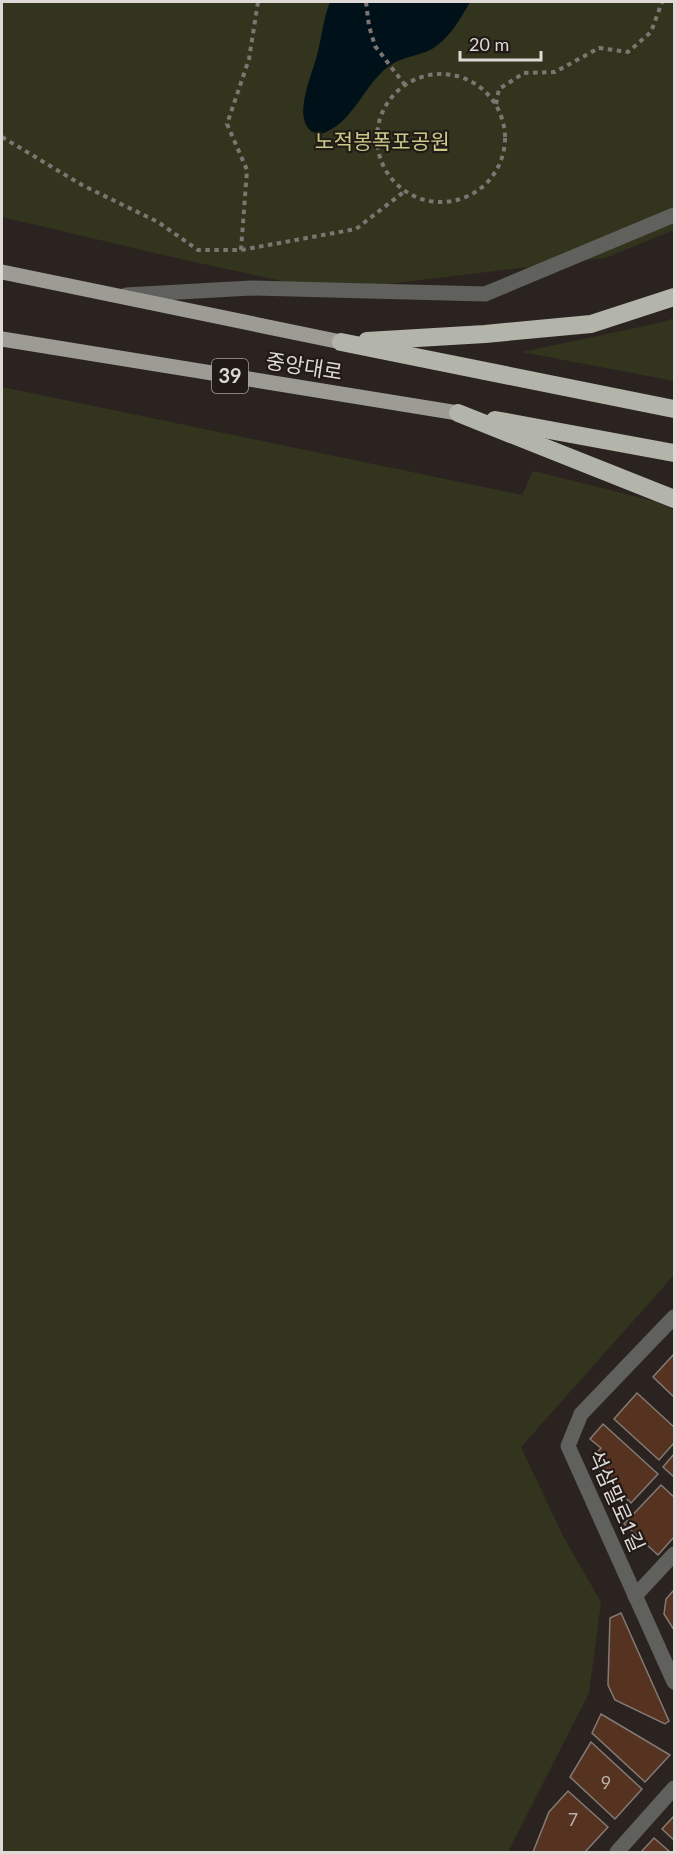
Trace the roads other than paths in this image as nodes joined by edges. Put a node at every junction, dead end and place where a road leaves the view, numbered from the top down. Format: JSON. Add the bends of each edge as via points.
{"nodes":[{"id":1,"x":675,"y":215,"type":"edge"},
{"id":2,"x":2,"y":272,"type":"edge"},
{"id":3,"x":115,"y":296,"type":"junction"},
{"id":4,"x":675,"y":297,"type":"edge"},
{"id":5,"x":2,"y":339,"type":"edge"},
{"id":6,"x":341,"y":342,"type":"junction"},
{"id":7,"x":675,"y":409,"type":"edge"},
{"id":8,"x":458,"y":413,"type":"junction"},
{"id":9,"x":675,"y":453,"type":"edge"},
{"id":10,"x":675,"y":499,"type":"edge"},
{"id":11,"x":675,"y":1317,"type":"edge"},
{"id":12,"x":675,"y":1554,"type":"edge"},
{"id":13,"x":635,"y":1596,"type":"junction"},
{"id":14,"x":675,"y":1682,"type":"edge"},
{"id":15,"x":675,"y":1788,"type":"edge"},
{"id":16,"x":617,"y":1852,"type":"edge"}],
"edges":[{"from":1,"to":3,"type":"street","via":[[485,294],[251,288]]},
{"from":2,"to":3,"type":"main road","name":"중앙대로"},
{"from":3,"to":6,"type":"main road","name":"중앙대로"},
{"from":4,"to":6,"type":"highway","via":[[591,324]]},
{"from":5,"to":8,"type":"main road","name":"중앙대로","number":"39"},
{"from":6,"to":7,"type":"highway"},
{"from":8,"to":9,"type":"highway"},
{"from":8,"to":10,"type":"highway","number":"39"},
{"from":11,"to":13,"type":"street","name":"석삼말로1길","via":[[581,1414],[568,1446]]},
{"from":12,"to":13,"type":"street","name":"석삼말로1길"},
{"from":13,"to":14,"type":"street","name":"석삼말로1길"},
{"from":15,"to":16,"type":"street"}]}
